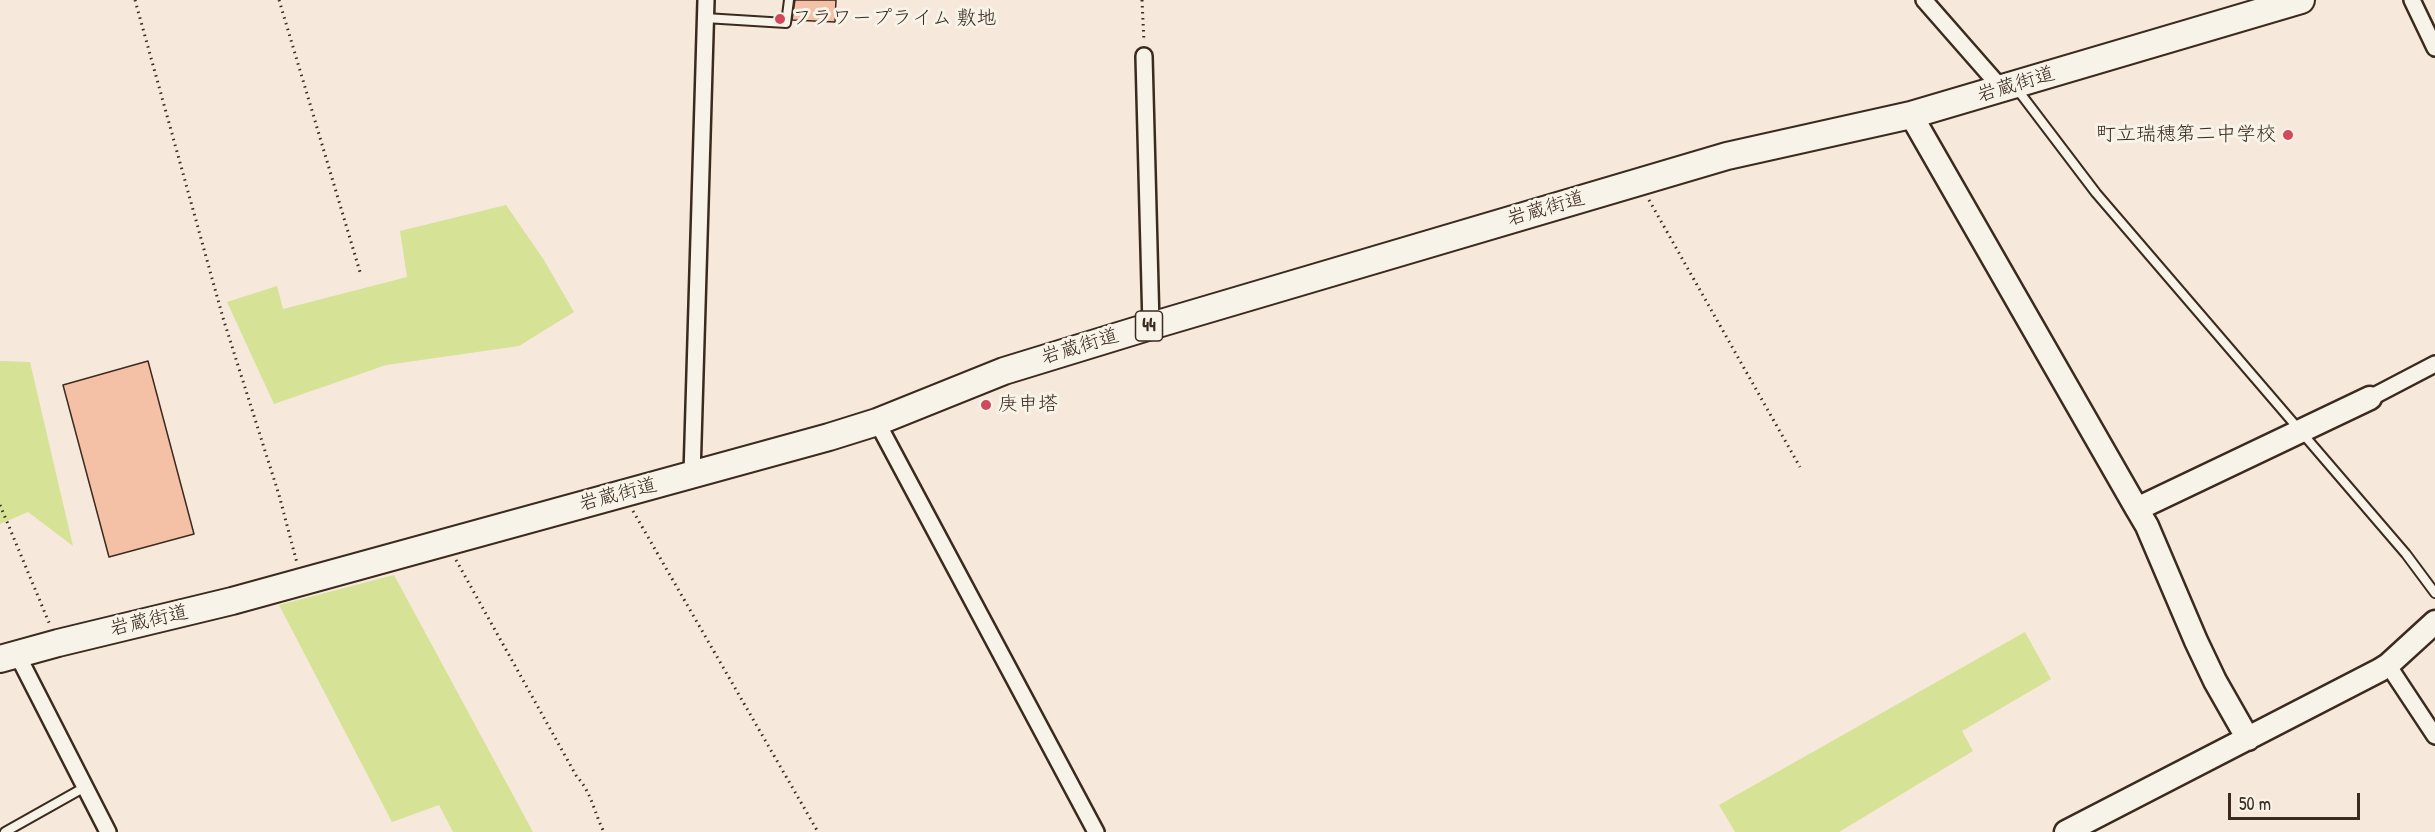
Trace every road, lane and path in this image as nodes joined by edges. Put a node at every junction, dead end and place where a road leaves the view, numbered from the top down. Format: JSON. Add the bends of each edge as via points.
{"nodes":[{"id":1,"x":135,"y":0,"type":"edge"},
{"id":2,"x":279,"y":0,"type":"edge"},
{"id":3,"x":706,"y":0,"type":"edge"},
{"id":4,"x":789,"y":0,"type":"edge"},
{"id":5,"x":1143,"y":0,"type":"edge"},
{"id":6,"x":1924,"y":0,"type":"edge"},
{"id":7,"x":2301,"y":0,"type":"edge"},
{"id":8,"x":2412,"y":0,"type":"edge"},
{"id":9,"x":705,"y":18,"type":"junction"},
{"id":10,"x":2435,"y":48,"type":"edge"},
{"id":11,"x":1144,"y":56,"type":"joint"},
{"id":12,"x":2008,"y":87,"type":"junction"},
{"id":13,"x":1911,"y":115,"type":"junction"},
{"id":14,"x":1638,"y":182,"type":"junction"},
{"id":15,"x":360,"y":272,"type":"dead end"},
{"id":16,"x":1151,"y":326,"type":"junction"},
{"id":17,"x":2435,"y":364,"type":"edge"},
{"id":18,"x":2370,"y":398,"type":"joint"},
{"id":19,"x":877,"y":422,"type":"junction"},
{"id":20,"x":2301,"y":432,"type":"junction"},
{"id":21,"x":1800,"y":467,"type":"dead end"},
{"id":22,"x":692,"y":475,"type":"junction"},
{"id":23,"x":623,"y":494,"type":"junction"},
{"id":24,"x":0,"y":505,"type":"edge"},
{"id":25,"x":2137,"y":509,"type":"junction"},
{"id":26,"x":446,"y":543,"type":"junction"},
{"id":27,"x":302,"y":582,"type":"junction"},
{"id":28,"x":2435,"y":593,"type":"edge"},
{"id":29,"x":2435,"y":622,"type":"edge"},
{"id":30,"x":58,"y":643,"type":"junction"},
{"id":31,"x":8,"y":657,"type":"edge"},
{"id":32,"x":2388,"y":665,"type":"junction"},
{"id":33,"x":2435,"y":736,"type":"edge"},
{"id":34,"x":2248,"y":739,"type":"junction"},
{"id":35,"x":85,"y":787,"type":"junction"},
{"id":36,"x":5,"y":832,"type":"edge"},
{"id":37,"x":108,"y":832,"type":"edge"},
{"id":38,"x":604,"y":832,"type":"edge"},
{"id":39,"x":818,"y":832,"type":"edge"},
{"id":40,"x":1096,"y":832,"type":"edge"},
{"id":41,"x":2066,"y":832,"type":"edge"}],
"edges":[{"from":1,"to":27,"type":"path","via":[[223,318],[276,484]]},
{"from":2,"to":15,"type":"path"},
{"from":3,"to":9,"type":"street"},
{"from":4,"to":9,"type":"lane","via":[[786,23]]},
{"from":5,"to":11,"type":"path"},
{"from":6,"to":12,"type":"street"},
{"from":7,"to":12,"type":"main road","name":"岩蔵街道","number":"44"},
{"from":8,"to":10,"type":"street"},
{"from":9,"to":22,"type":"street"},
{"from":11,"to":16,"type":"street"},
{"from":12,"to":13,"type":"main road","name":"岩蔵街道","number":"44"},
{"from":12,"to":20,"type":"lane"},
{"from":13,"to":14,"type":"main road","name":"岩蔵街道","number":"44","via":[[1727,156]]},
{"from":13,"to":25,"type":"street"},
{"from":14,"to":16,"type":"main road","name":"岩蔵街道","number":"44"},
{"from":14,"to":21,"type":"path"},
{"from":16,"to":19,"type":"main road","name":"岩蔵街道","number":"44","via":[[1004,371]]},
{"from":17,"to":18,"type":"street"},
{"from":18,"to":20,"type":"street"},
{"from":19,"to":22,"type":"main road","name":"岩蔵街道","number":"44"},
{"from":19,"to":40,"type":"street"},
{"from":20,"to":25,"type":"street"},
{"from":20,"to":28,"type":"lane"},
{"from":22,"to":23,"type":"main road","name":"岩蔵街道","number":"44"},
{"from":23,"to":26,"type":"main road","name":"岩蔵街道","number":"44"},
{"from":23,"to":39,"type":"path"},
{"from":24,"to":30,"type":"path"},
{"from":25,"to":34,"type":"street","via":[[2215,681]]},
{"from":26,"to":27,"type":"main road","name":"岩蔵街道","number":"44"},
{"from":26,"to":38,"type":"path","via":[[584,784]]},
{"from":27,"to":30,"type":"main road","name":"岩蔵街道","number":"44"},
{"from":29,"to":32,"type":"street"},
{"from":30,"to":31,"type":"main road","name":"岩蔵街道","number":"44"},
{"from":31,"to":35,"type":"street"},
{"from":32,"to":33,"type":"street"},
{"from":32,"to":34,"type":"street"},
{"from":34,"to":41,"type":"street"},
{"from":35,"to":36,"type":"lane"},
{"from":35,"to":37,"type":"street"}]}
